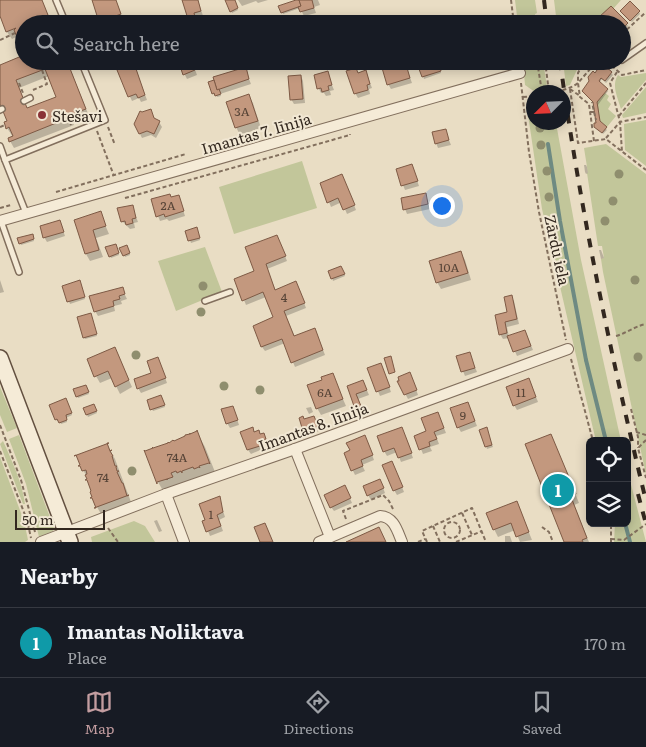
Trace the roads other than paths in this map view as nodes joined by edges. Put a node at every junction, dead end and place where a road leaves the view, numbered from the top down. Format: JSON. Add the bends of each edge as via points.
{"nodes":[{"id":1,"x":56,"y":0,"type":"edge"},
{"id":2,"x":62,"y":15,"type":"edge"},
{"id":3,"x":646,"y":43,"type":"edge"},
{"id":4,"x":631,"y":53,"type":"edge"},
{"id":5,"x":85,"y":70,"type":"edge"},
{"id":6,"x":520,"y":72,"type":"road end"},
{"id":7,"x":30,"y":98,"type":"dead end"},
{"id":8,"x":24,"y":101,"type":"dead end"},
{"id":9,"x":0,"y":146,"type":"edge"},
{"id":10,"x":5,"y":160,"type":"junction"},
{"id":11,"x":26,"y":213,"type":"junction"},
{"id":12,"x":0,"y":221,"type":"edge"},
{"id":13,"x":20,"y":272,"type":"dead end"},
{"id":14,"x":230,"y":292,"type":"dead end"},
{"id":15,"x":205,"y":301,"type":"dead end"},
{"id":16,"x":568,"y":349,"type":"road end"},
{"id":17,"x":0,"y":358,"type":"edge"},
{"id":18,"x":295,"y":449,"type":"junction"},
{"id":19,"x":166,"y":494,"type":"junction"},
{"id":20,"x":69,"y":537,"type":"edge"},
{"id":21,"x":330,"y":537,"type":"junction"},
{"id":22,"x":38,"y":538,"type":"edge"},
{"id":23,"x":184,"y":542,"type":"edge"},
{"id":24,"x":319,"y":542,"type":"edge"},
{"id":25,"x":402,"y":542,"type":"edge"}],
"edges":[{"from":1,"to":2,"type":"lane"},
{"from":3,"to":4,"type":"lane"},
{"from":5,"to":10,"type":"lane","via":[[105,120]]},
{"from":6,"to":11,"type":"street","name":"Imantas 7. līnija"},
{"from":7,"to":8,"type":"lane"},
{"from":9,"to":10,"type":"lane"},
{"from":10,"to":11,"type":"lane"},
{"from":11,"to":12,"type":"street","name":"Imantas 7. līnija"},
{"from":12,"to":13,"type":"lane"},
{"from":14,"to":15,"type":"lane"},
{"from":16,"to":18,"type":"street","name":"Imantas 8. līnija"},
{"from":17,"to":20,"type":"main road"},
{"from":18,"to":19,"type":"street","name":"Imantas 8. līnija"},
{"from":18,"to":21,"type":"street"},
{"from":19,"to":20,"type":"street","name":"Imantas 8. līnija","via":[[101,520]]},
{"from":19,"to":23,"type":"street"},
{"from":20,"to":22,"type":"street","name":"Imantas 8. līnija"},
{"from":21,"to":24,"type":"street"},
{"from":21,"to":25,"type":"street","via":[[387,516]]}]}
